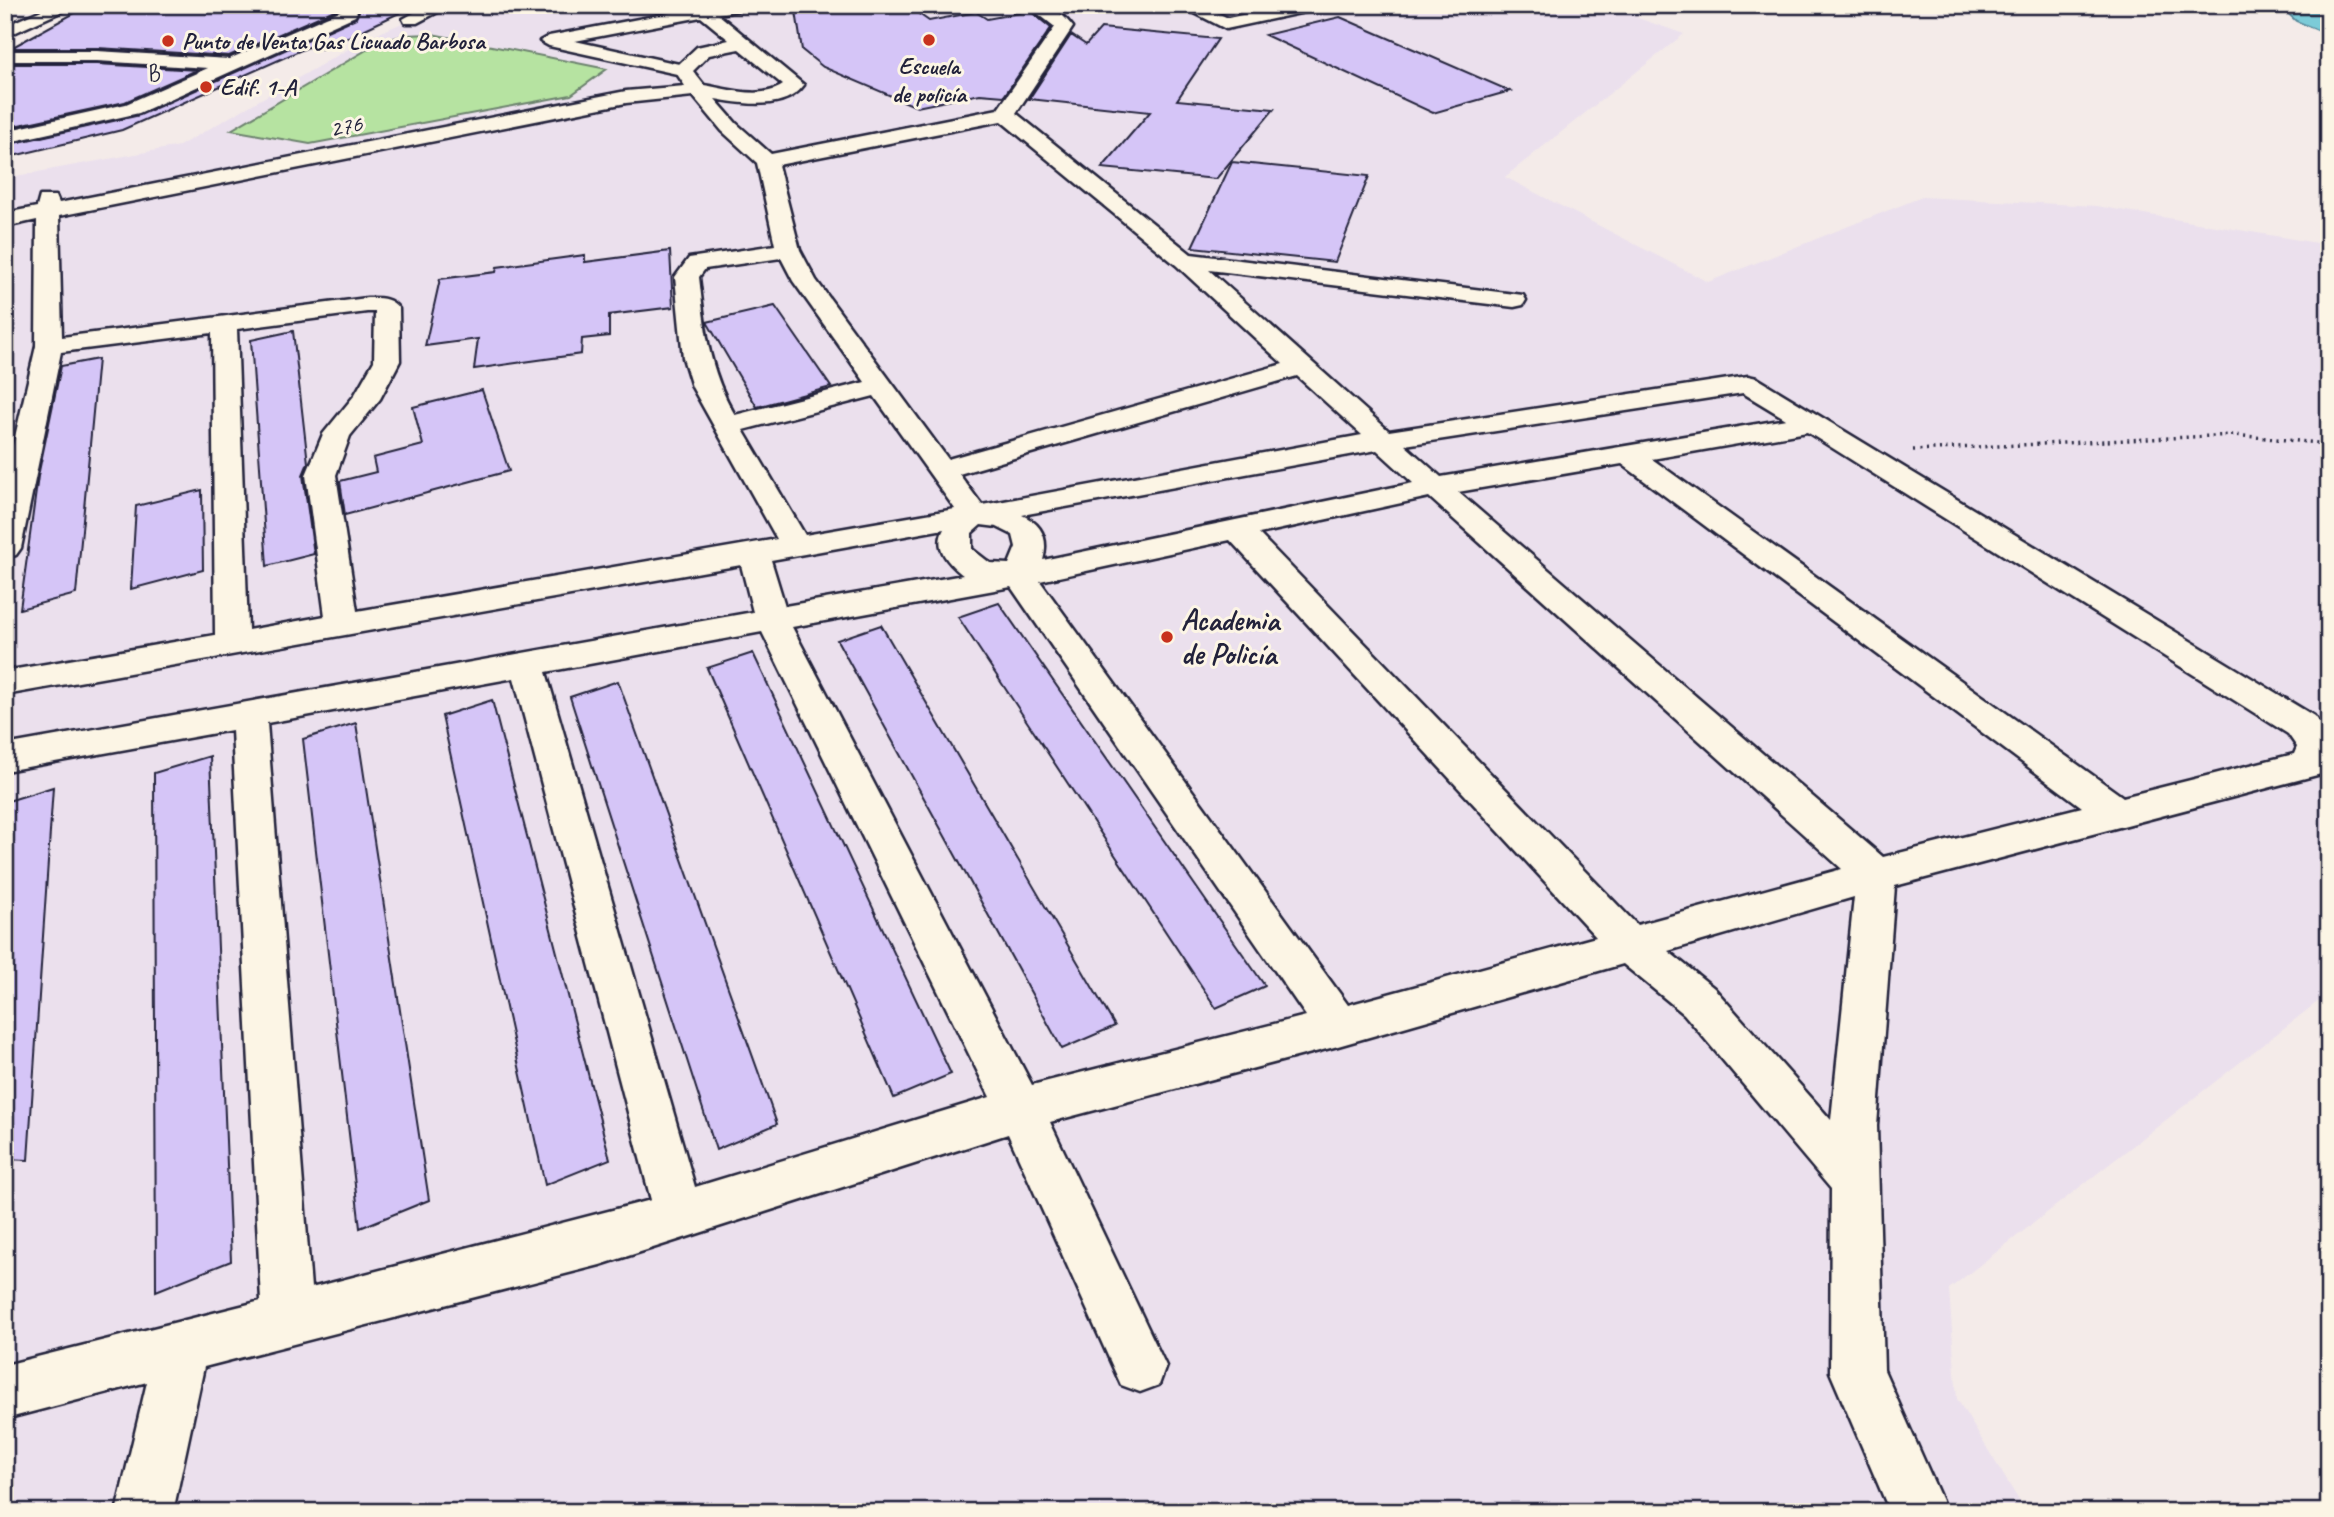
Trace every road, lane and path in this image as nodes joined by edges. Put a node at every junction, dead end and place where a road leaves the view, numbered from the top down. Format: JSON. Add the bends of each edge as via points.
{"nodes":[{"id":1,"x":68,"y":5,"type":"edge"},
{"id":2,"x":443,"y":5,"type":"edge"},
{"id":3,"x":740,"y":5,"type":"edge"},
{"id":4,"x":1035,"y":5,"type":"edge"},
{"id":5,"x":1187,"y":5,"type":"edge"},
{"id":6,"x":1313,"y":5,"type":"edge"},
{"id":7,"x":313,"y":7,"type":"dead end"},
{"id":8,"x":705,"y":12,"type":"junction"},
{"id":9,"x":411,"y":19,"type":"dead end"},
{"id":10,"x":5,"y":32,"type":"edge"},
{"id":11,"x":745,"y":42,"type":"junction"},
{"id":12,"x":5,"y":56,"type":"edge"},
{"id":13,"x":233,"y":65,"type":"junction"},
{"id":14,"x":683,"y":70,"type":"junction"},
{"id":15,"x":698,"y":90,"type":"junction"},
{"id":16,"x":761,"y":99,"type":"junction"},
{"id":17,"x":1005,"y":114,"type":"junction"},
{"id":18,"x":729,"y":127,"type":"junction"},
{"id":19,"x":5,"y":137,"type":"edge"},
{"id":20,"x":767,"y":161,"type":"junction"},
{"id":21,"x":48,"y":206,"type":"junction"},
{"id":22,"x":5,"y":210,"type":"edge"},
{"id":23,"x":5,"y":220,"type":"edge"},
{"id":24,"x":788,"y":250,"type":"junction"},
{"id":25,"x":1184,"y":260,"type":"junction"},
{"id":26,"x":1514,"y":300,"type":"dead end"},
{"id":27,"x":225,"y":323,"type":"junction"},
{"id":28,"x":49,"y":346,"type":"junction"},
{"id":29,"x":1301,"y":367,"type":"junction"},
{"id":30,"x":881,"y":386,"type":"junction"},
{"id":31,"x":1813,"y":423,"type":"junction"},
{"id":32,"x":725,"y":426,"type":"junction"},
{"id":33,"x":1383,"y":440,"type":"junction"},
{"id":34,"x":2329,"y":444,"type":"edge"},
{"id":35,"x":1856,"y":449,"type":"junction"},
{"id":36,"x":1627,"y":454,"type":"junction"},
{"id":37,"x":942,"y":470,"type":"junction"},
{"id":38,"x":1435,"y":487,"type":"junction"},
{"id":39,"x":974,"y":515,"type":"junction"},
{"id":40,"x":9,"y":520,"type":"edge"},
{"id":41,"x":1237,"y":529,"type":"junction"},
{"id":42,"x":796,"y":546,"type":"junction"},
{"id":43,"x":5,"y":548,"type":"edge"},
{"id":44,"x":754,"y":554,"type":"junction"},
{"id":45,"x":1019,"y":575,"type":"junction"},
{"id":46,"x":772,"y":620,"type":"junction"},
{"id":47,"x":343,"y":625,"type":"junction"},
{"id":48,"x":232,"y":644,"type":"junction"},
{"id":49,"x":527,"y":664,"type":"junction"},
{"id":50,"x":5,"y":683,"type":"edge"},
{"id":51,"x":249,"y":714,"type":"junction"},
{"id":52,"x":5,"y":758,"type":"edge"},
{"id":53,"x":2117,"y":813,"type":"junction"},
{"id":54,"x":1876,"y":875,"type":"junction"},
{"id":55,"x":1629,"y":944,"type":"junction"},
{"id":56,"x":1338,"y":1027,"type":"junction"},
{"id":57,"x":1020,"y":1109,"type":"junction"},
{"id":58,"x":1855,"y":1182,"type":"junction"},
{"id":59,"x":679,"y":1215,"type":"junction"},
{"id":60,"x":288,"y":1320,"type":"junction"},
{"id":61,"x":183,"y":1348,"type":"junction"},
{"id":62,"x":1140,"y":1366,"type":"dead end"},
{"id":63,"x":5,"y":1392,"type":"edge"},
{"id":64,"x":144,"y":1512,"type":"edge"},
{"id":65,"x":1919,"y":1512,"type":"edge"}],
"edges":[{"from":1,"to":10,"type":"street"},
{"from":2,"to":9,"type":"street"},
{"from":3,"to":8,"type":"street"},
{"from":4,"to":17,"type":"street","via":[[1064,27]]},
{"from":5,"to":6,"type":"street","via":[[1226,24]]},
{"from":7,"to":13,"type":"street","name":"B","via":[[349,12]]},
{"from":8,"to":11,"type":"street"},
{"from":8,"to":14,"type":"street","via":[[549,41]]},
{"from":11,"to":14,"type":"street","name":"276","via":[[703,51]]},
{"from":11,"to":16,"type":"street","via":[[794,85],[787,92]]},
{"from":12,"to":13,"type":"street","via":[[97,56]]},
{"from":13,"to":19,"type":"street","name":"B","via":[[132,109]]},
{"from":14,"to":15,"type":"street"},
{"from":14,"to":21,"type":"street","name":"276","via":[[628,88]]},
{"from":15,"to":16,"type":"street","name":"276"},
{"from":15,"to":18,"type":"street"},
{"from":15,"to":21,"type":"street","name":"276","via":[[626,97]]},
{"from":16,"to":18,"type":"street","via":[[741,108]]},
{"from":17,"to":20,"type":"street"},
{"from":17,"to":25,"type":"street"},
{"from":18,"to":20,"type":"street"},
{"from":20,"to":24,"type":"street"},
{"from":21,"to":22,"type":"street","name":"276"},
{"from":21,"to":23,"type":"street","name":"276"},
{"from":21,"to":28,"type":"street"},
{"from":24,"to":30,"type":"street"},
{"from":24,"to":32,"type":"street","via":[[714,258],[697,263],[687,277],[696,358]]},
{"from":25,"to":26,"type":"street"},
{"from":25,"to":29,"type":"street"},
{"from":27,"to":28,"type":"street"},
{"from":27,"to":47,"type":"street","via":[[367,305],[387,309],[387,361],[366,399],[337,434],[321,475]]},
{"from":27,"to":48,"type":"street"},
{"from":28,"to":40,"type":"street"},
{"from":29,"to":33,"type":"street"},
{"from":29,"to":37,"type":"street"},
{"from":30,"to":32,"type":"street"},
{"from":30,"to":37,"type":"street"},
{"from":31,"to":33,"type":"street","via":[[1748,384]]},
{"from":31,"to":35,"type":"street"},
{"from":31,"to":36,"type":"street"},
{"from":32,"to":42,"type":"street"},
{"from":33,"to":38,"type":"street"},
{"from":33,"to":39,"type":"street"},
{"from":34,"to":35,"type":"path","via":[[2234,435],[1932,450]]},
{"from":35,"to":53,"type":"street","via":[[2301,725],[2316,746],[2308,764]]},
{"from":36,"to":38,"type":"street"},
{"from":36,"to":53,"type":"street"},
{"from":37,"to":39,"type":"street"},
{"from":38,"to":41,"type":"street"},
{"from":38,"to":54,"type":"street"},
{"from":39,"to":42,"type":"street"},
{"from":39,"to":45,"type":"street","via":[[1018,524],[1031,538],[1032,555]]},
{"from":39,"to":45,"type":"street","via":[[959,528],[954,538],[956,550],[978,570]]},
{"from":40,"to":43,"type":"street"},
{"from":41,"to":45,"type":"street"},
{"from":41,"to":55,"type":"street"},
{"from":42,"to":44,"type":"street"},
{"from":44,"to":46,"type":"street"},
{"from":44,"to":47,"type":"street"},
{"from":45,"to":46,"type":"street"},
{"from":45,"to":56,"type":"street"},
{"from":46,"to":49,"type":"street"},
{"from":46,"to":57,"type":"street"},
{"from":47,"to":48,"type":"street"},
{"from":48,"to":50,"type":"street"},
{"from":49,"to":51,"type":"street"},
{"from":49,"to":59,"type":"street"},
{"from":51,"to":52,"type":"street"},
{"from":51,"to":60,"type":"street"},
{"from":53,"to":54,"type":"street"},
{"from":54,"to":55,"type":"street"},
{"from":54,"to":58,"type":"street","via":[[1854,1126]]},
{"from":55,"to":56,"type":"street"},
{"from":55,"to":58,"type":"street","via":[[1699,1001]]},
{"from":56,"to":57,"type":"street"},
{"from":57,"to":59,"type":"street"},
{"from":57,"to":62,"type":"street"},
{"from":58,"to":65,"type":"street","via":[[1857,1372]]},
{"from":59,"to":60,"type":"street","via":[[600,1240]]},
{"from":60,"to":61,"type":"street"},
{"from":61,"to":63,"type":"street"},
{"from":61,"to":64,"type":"street"}]}
